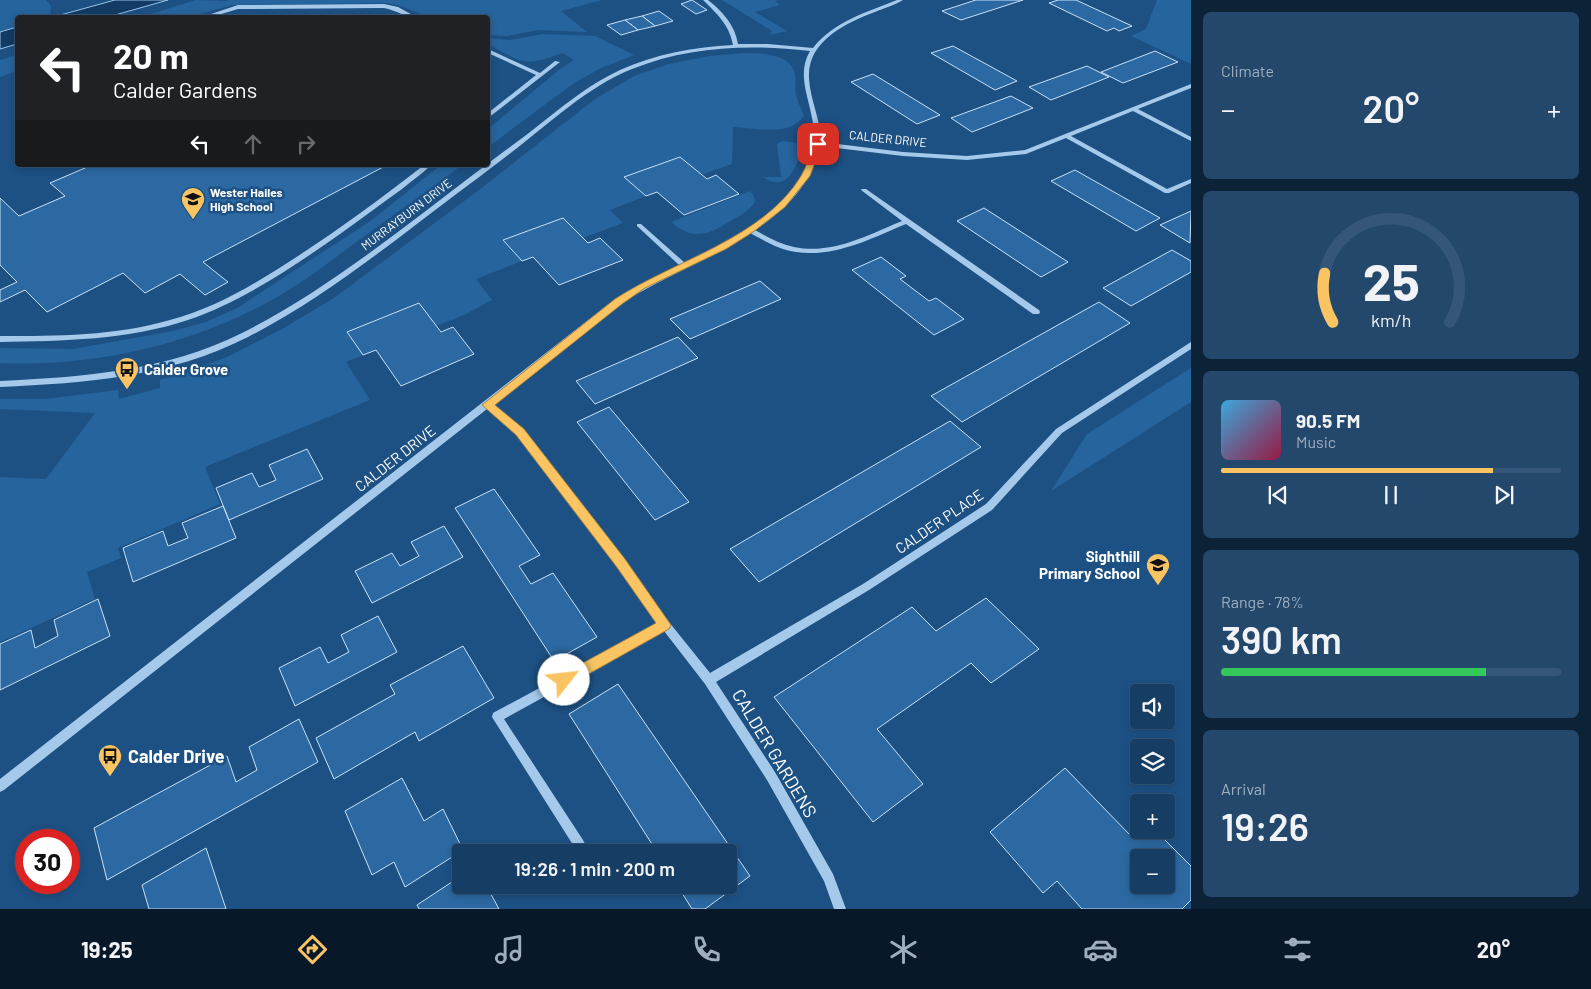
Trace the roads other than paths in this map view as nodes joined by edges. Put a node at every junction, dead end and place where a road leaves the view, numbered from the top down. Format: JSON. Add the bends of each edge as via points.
{"nodes":[{"id":1,"x":705,"y":0,"type":"edge"},
{"id":2,"x":901,"y":0,"type":"edge"},
{"id":3,"x":211,"y":15,"type":"edge"},
{"id":4,"x":410,"y":15,"type":"edge"},
{"id":5,"x":736,"y":46,"type":"junction"},
{"id":6,"x":814,"y":50,"type":"junction"},
{"id":7,"x":490,"y":52,"type":"edge"},
{"id":8,"x":558,"y":62,"type":"dead end"},
{"id":9,"x":540,"y":75,"type":"junction"},
{"id":10,"x":1191,"y":86,"type":"edge"},
{"id":11,"x":1133,"y":109,"type":"junction"},
{"id":12,"x":490,"y":114,"type":"edge"},
{"id":13,"x":1066,"y":136,"type":"junction"},
{"id":14,"x":1191,"y":139,"type":"edge"},
{"id":15,"x":818,"y":144,"type":"junction"},
{"id":16,"x":490,"y":164,"type":"edge"},
{"id":17,"x":425,"y":167,"type":"edge"},
{"id":18,"x":486,"y":167,"type":"edge"},
{"id":19,"x":1191,"y":181,"type":"edge"},
{"id":20,"x":864,"y":190,"type":"dead end"},
{"id":21,"x":907,"y":221,"type":"junction"},
{"id":22,"x":639,"y":225,"type":"dead end"},
{"id":23,"x":750,"y":230,"type":"junction"},
{"id":24,"x":683,"y":265,"type":"junction"},
{"id":25,"x":1036,"y":312,"type":"dead end"},
{"id":26,"x":0,"y":338,"type":"edge"},
{"id":27,"x":1191,"y":345,"type":"edge"},
{"id":28,"x":0,"y":384,"type":"edge"},
{"id":29,"x":488,"y":405,"type":"junction"},
{"id":30,"x":665,"y":625,"type":"junction"},
{"id":31,"x":709,"y":680,"type":"junction"},
{"id":32,"x":0,"y":786,"type":"edge"},
{"id":33,"x":579,"y":844,"type":"dead end"},
{"id":34,"x":840,"y":909,"type":"edge"}],
"edges":[{"from":1,"to":5,"type":"street","via":[[728,20]]},
{"from":2,"to":6,"type":"street","via":[[850,21]]},
{"from":3,"to":4,"type":"street","via":[[238,7],[384,6]]},
{"from":5,"to":6,"type":"street","name":"MURRAYBURN DRIVE"},
{"from":5,"to":16,"type":"street","name":"MURRAYBURN DRIVE","via":[[670,56],[608,79]]},
{"from":6,"to":15,"type":"street","via":[[806,80],[808,98],[817,122]]},
{"from":7,"to":9,"type":"street"},
{"from":8,"to":9,"type":"street"},
{"from":9,"to":12,"type":"street"},
{"from":10,"to":11,"type":"street","name":"CALDER DRIVE"},
{"from":11,"to":13,"type":"street","name":"CALDER DRIVE"},
{"from":11,"to":14,"type":"street"},
{"from":13,"to":15,"type":"street","name":"CALDER DRIVE","via":[[1026,152],[967,158]]},
{"from":13,"to":19,"type":"street","via":[[1167,192]]},
{"from":15,"to":23,"type":"street","name":"CALDER DRIVE","via":[[806,176],[795,192]]},
{"from":17,"to":26,"type":"street","via":[[343,231],[272,276],[210,309],[169,323],[108,334]]},
{"from":18,"to":28,"type":"street","name":"MURRAYBURN DRIVE","via":[[334,281],[272,321],[226,344],[140,371],[96,378]]},
{"from":20,"to":21,"type":"street"},
{"from":21,"to":23,"type":"street","via":[[846,245],[818,252],[794,250]]},
{"from":21,"to":25,"type":"street"},
{"from":22,"to":24,"type":"street"},
{"from":23,"to":24,"type":"street","name":"CALDER DRIVE"},
{"from":24,"to":29,"type":"street","name":"CALDER DRIVE","via":[[618,301]]},
{"from":27,"to":31,"type":"street","name":"CALDER PLACE","via":[[1059,430],[989,507],[866,587]]},
{"from":29,"to":30,"type":"street","name":"CALDER GARDENS","via":[[520,432],[621,562]]},
{"from":29,"to":32,"type":"street","name":"CALDER DRIVE"},
{"from":30,"to":31,"type":"street","name":"CALDER GARDENS"},
{"from":30,"to":33,"type":"street","via":[[498,717]]},
{"from":31,"to":34,"type":"street","name":"CALDER GARDENS","via":[[771,776],[828,878]]}]}
